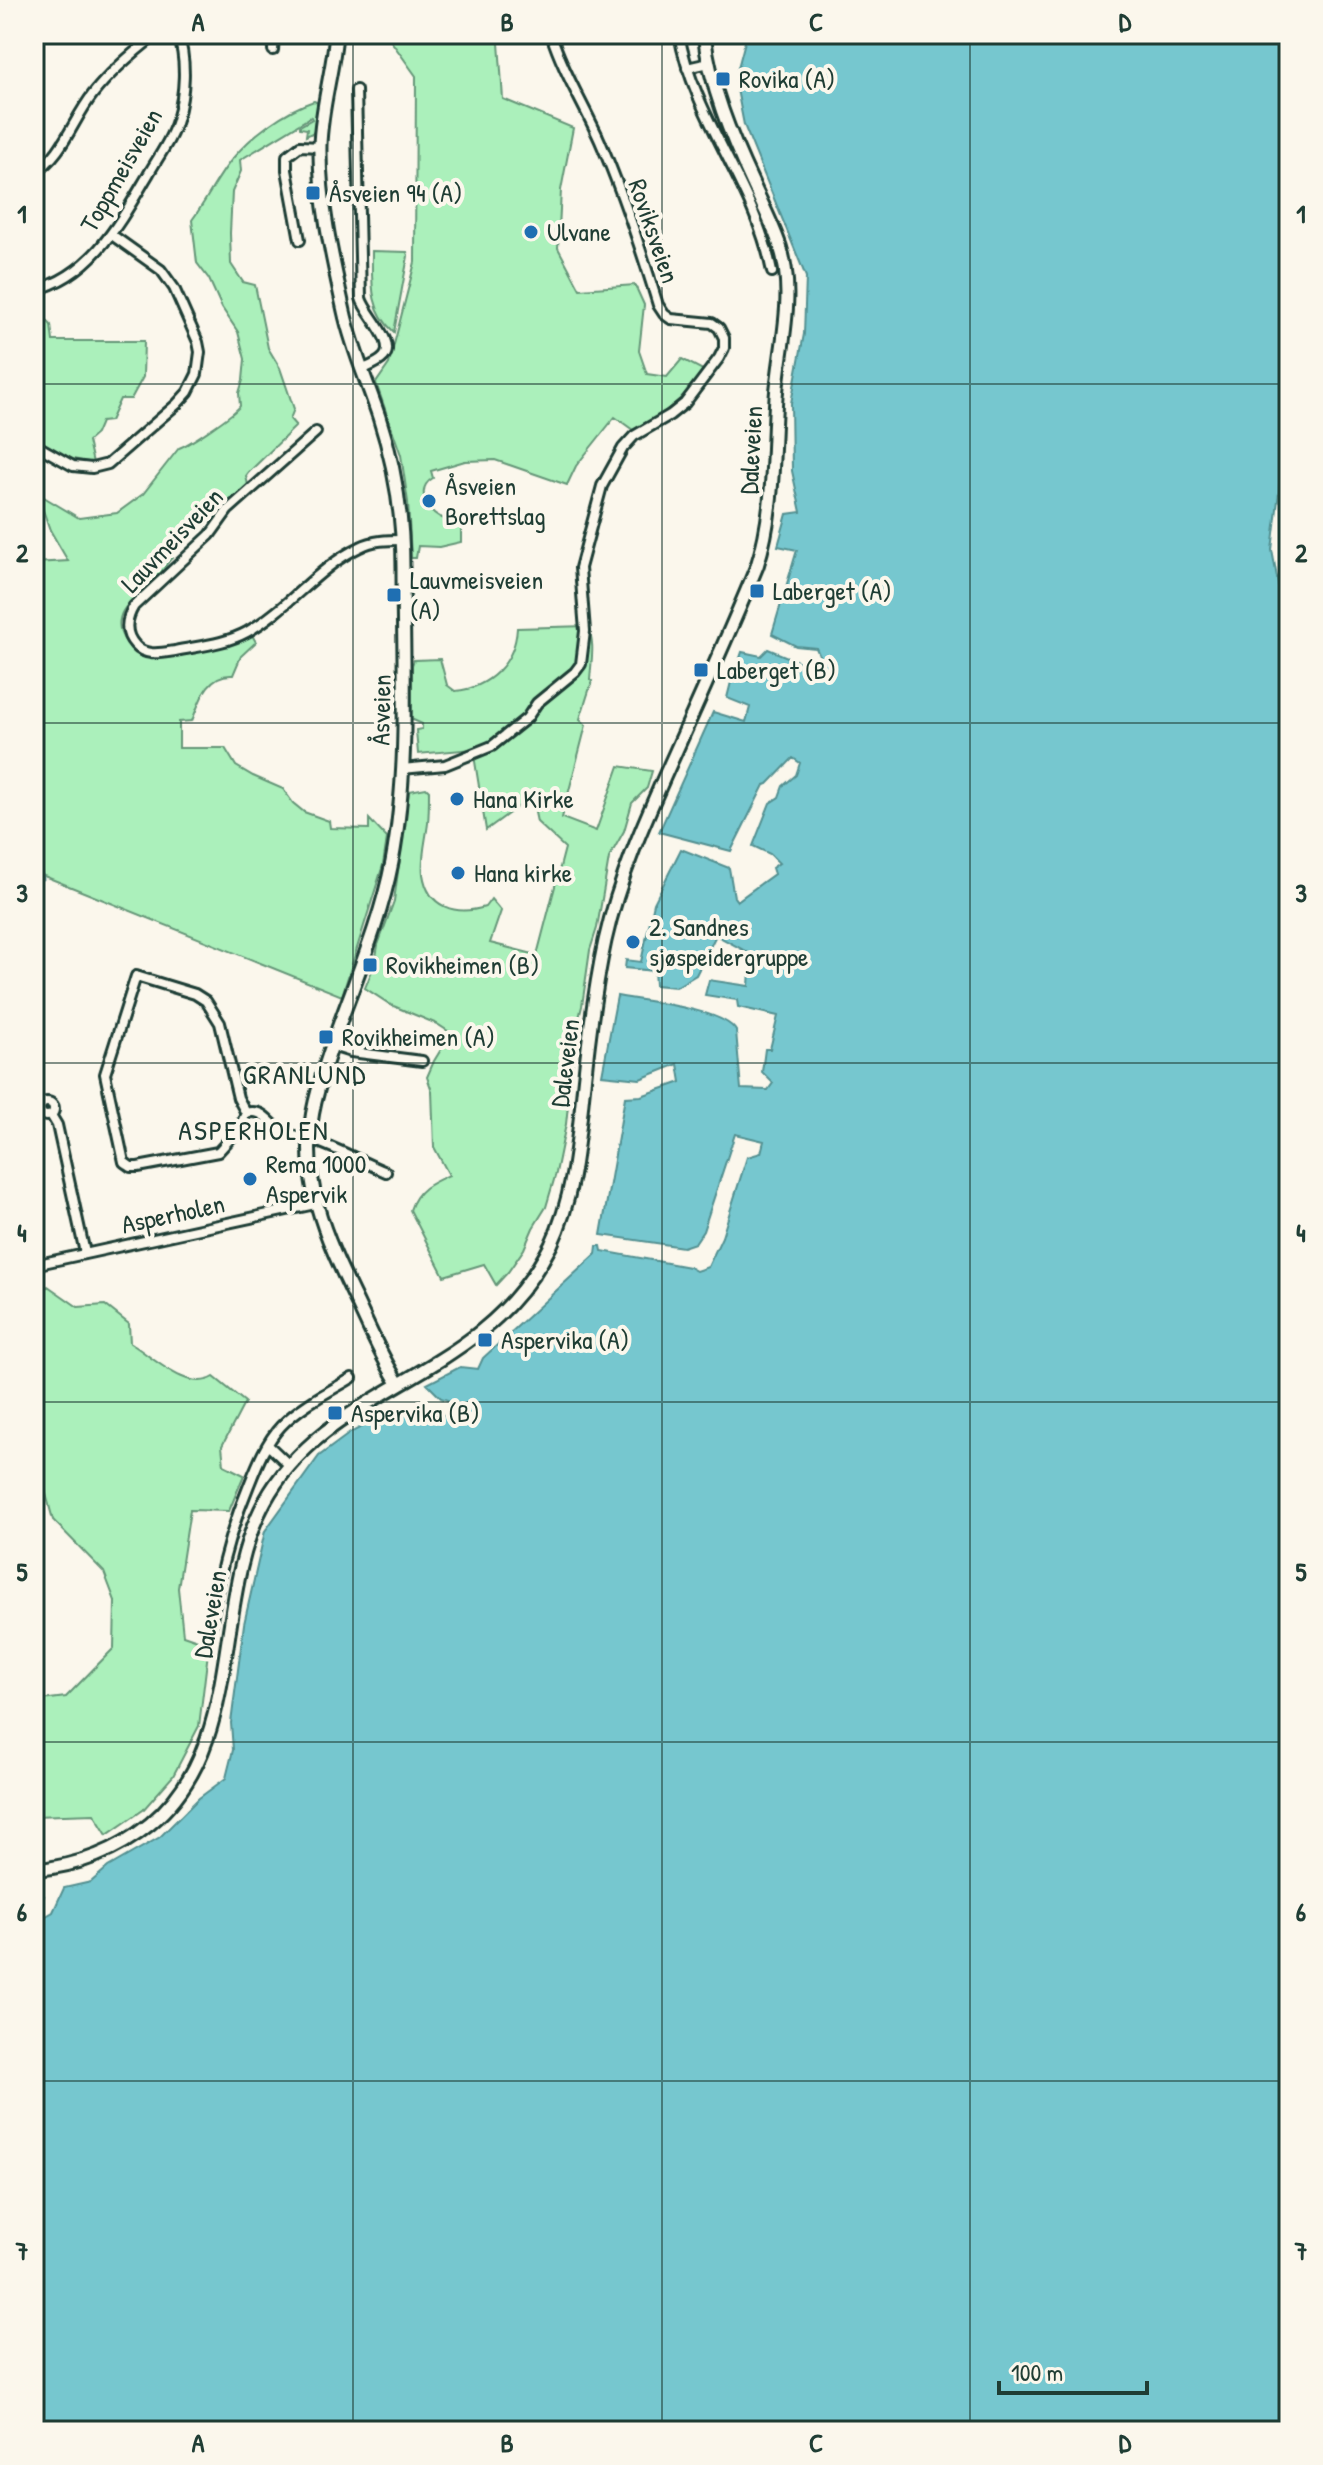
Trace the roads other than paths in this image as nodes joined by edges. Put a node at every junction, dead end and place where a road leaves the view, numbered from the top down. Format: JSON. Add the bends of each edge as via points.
{"nodes":[{"id":1,"x":157,"y":34,"type":"edge"},
{"id":2,"x":178,"y":34,"type":"edge"},
{"id":3,"x":274,"y":34,"type":"edge"},
{"id":4,"x":336,"y":34,"type":"edge"},
{"id":5,"x":551,"y":34,"type":"edge"},
{"id":6,"x":679,"y":34,"type":"edge"},
{"id":7,"x":704,"y":34,"type":"edge"},
{"id":8,"x":273,"y":50,"type":"dead end"},
{"id":9,"x":709,"y":63,"type":"junction"},
{"id":10,"x":687,"y":68,"type":"junction"},
{"id":11,"x":356,"y":90,"type":"dead end"},
{"id":12,"x":320,"y":147,"type":"junction"},
{"id":13,"x":34,"y":175,"type":"edge"},
{"id":14,"x":34,"y":197,"type":"edge"},
{"id":15,"x":112,"y":235,"type":"junction"},
{"id":16,"x":300,"y":240,"type":"dead end"},
{"id":17,"x":772,"y":272,"type":"dead end"},
{"id":18,"x":34,"y":290,"type":"edge"},
{"id":19,"x":361,"y":370,"type":"junction"},
{"id":20,"x":316,"y":432,"type":"dead end"},
{"id":21,"x":34,"y":444,"type":"edge"},
{"id":22,"x":402,"y":540,"type":"junction"},
{"id":23,"x":402,"y":769,"type":"junction"},
{"id":24,"x":332,"y":1046,"type":"junction"},
{"id":25,"x":422,"y":1061,"type":"dead end"},
{"id":26,"x":246,"y":1113,"type":"junction"},
{"id":27,"x":51,"y":1115,"type":"dead end"},
{"id":28,"x":309,"y":1139,"type":"junction"},
{"id":29,"x":386,"y":1172,"type":"dead end"},
{"id":30,"x":315,"y":1204,"type":"junction"},
{"id":31,"x":85,"y":1253,"type":"junction"},
{"id":32,"x":34,"y":1265,"type":"edge"},
{"id":33,"x":352,"y":1378,"type":"dead end"},
{"id":34,"x":398,"y":1383,"type":"junction"},
{"id":35,"x":268,"y":1445,"type":"junction"},
{"id":36,"x":289,"y":1465,"type":"junction"},
{"id":37,"x":209,"y":1639,"type":"dead end"},
{"id":38,"x":34,"y":1870,"type":"edge"}],
"edges":[{"from":1,"to":13,"type":"street","via":[[100,85],[58,153]]},
{"from":2,"to":15,"type":"street","name":"Toppmeisveien","via":[[184,75],[177,121]]},
{"from":3,"to":8,"type":"street"},
{"from":4,"to":12,"type":"main road","name":"Åsveien"},
{"from":5,"to":23,"type":"street","name":"Roviksveien","via":[[621,193],[658,305],[671,319],[712,323],[724,338],[724,348],[685,403],[623,448],[602,486],[580,568],[584,642],[575,672],[492,746],[445,765]]},
{"from":6,"to":10,"type":"street"},
{"from":7,"to":9,"type":"main road","name":"Daleveien"},
{"from":9,"to":10,"type":"street"},
{"from":9,"to":34,"type":"main road","name":"Daleveien","via":[[786,270],[766,536],[617,897],[593,1008],[572,1181],[561,1222],[537,1269],[506,1308],[469,1340]]},
{"from":10,"to":17,"type":"street","via":[[755,215]]},
{"from":11,"to":19,"type":"street","via":[[361,298],[388,350],[384,358]]},
{"from":12,"to":16,"type":"street","via":[[300,146],[287,156]]},
{"from":12,"to":19,"type":"main road","name":"Åsveien","via":[[331,244]]},
{"from":13,"to":14,"type":"street"},
{"from":15,"to":18,"type":"street","name":"Toppmeisveien","via":[[88,261],[56,283]]},
{"from":15,"to":21,"type":"street","via":[[161,270],[174,288],[198,342],[197,374],[177,404],[108,464],[73,466]]},
{"from":19,"to":22,"type":"main road","name":"Åsveien","via":[[390,453]]},
{"from":20,"to":22,"type":"street","name":"Lauvmeisveien","via":[[228,510],[210,535],[134,606],[127,630],[133,643],[141,651],[163,653],[244,633],[362,546]]},
{"from":22,"to":23,"type":"main road","name":"Åsveien"},
{"from":23,"to":24,"type":"main road","name":"Åsveien","via":[[387,885]]},
{"from":24,"to":25,"type":"street"},
{"from":24,"to":28,"type":"main road","name":"Åsveien"},
{"from":26,"to":26,"type":"street","name":"Asperholen","via":[[218,1152],[127,1165],[105,1074],[136,976],[206,1001],[220,1023]]},
{"from":26,"to":28,"type":"street","via":[[259,1112],[280,1130]]},
{"from":27,"to":31,"type":"street"},
{"from":28,"to":29,"type":"street"},
{"from":28,"to":30,"type":"main road","name":"Åsveien"},
{"from":30,"to":31,"type":"street","name":"Asperholen"},
{"from":30,"to":34,"type":"main road","name":"Åsveien"},
{"from":31,"to":32,"type":"street","name":"Asperholen"},
{"from":33,"to":35,"type":"street","name":"Daleveien","via":[[281,1426]]},
{"from":34,"to":36,"type":"main road","name":"Daleveien","via":[[325,1430]]},
{"from":35,"to":36,"type":"street"},
{"from":35,"to":37,"type":"street","name":"Daleveien","via":[[232,1525]]},
{"from":36,"to":38,"type":"main road","name":"Daleveien","via":[[253,1524],[212,1727],[178,1794],[161,1815],[108,1851]]}]}
